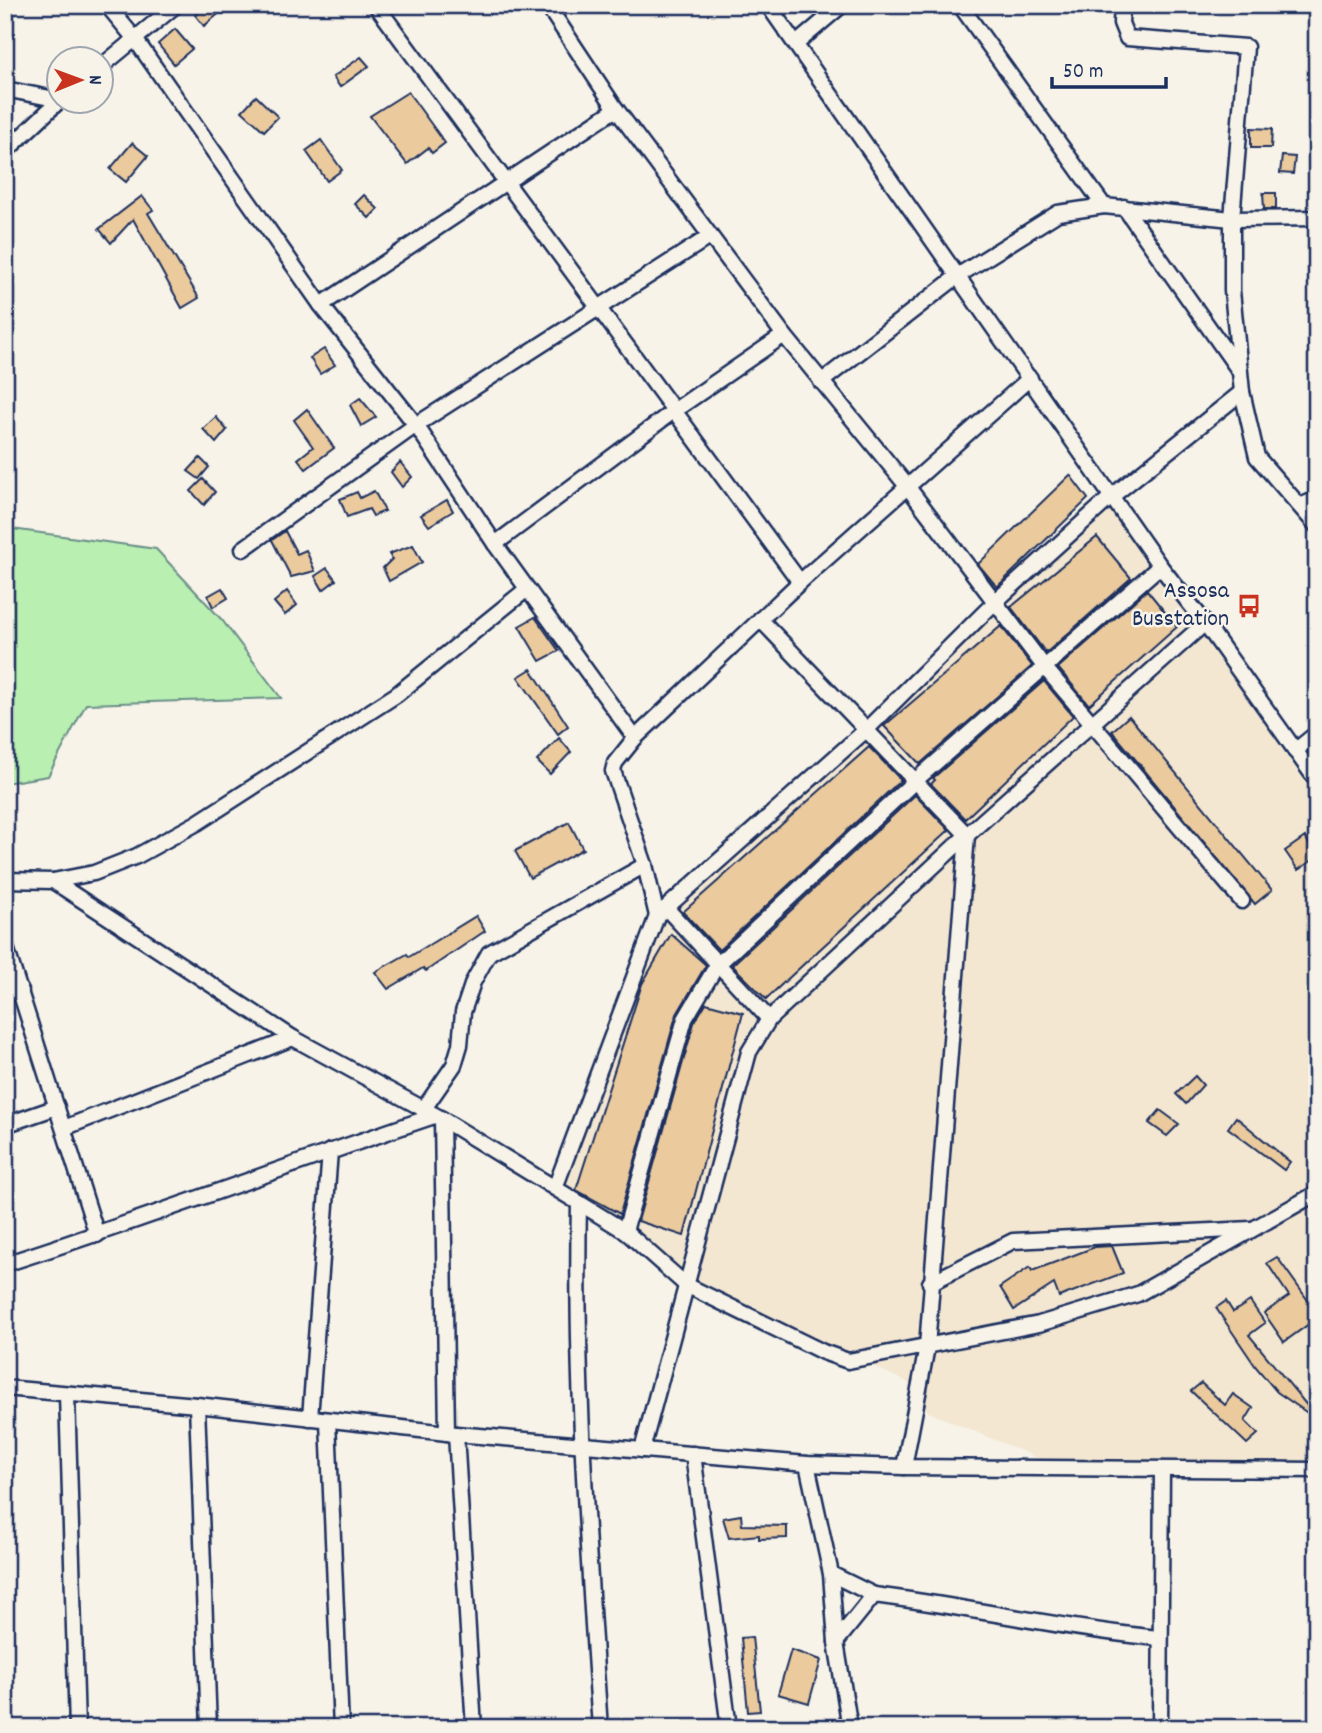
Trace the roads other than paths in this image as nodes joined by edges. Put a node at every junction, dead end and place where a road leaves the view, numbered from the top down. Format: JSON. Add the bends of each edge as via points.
{"nodes":[{"id":1,"x":107,"y":5,"type":"edge"},
{"id":2,"x":176,"y":5,"type":"edge"},
{"id":3,"x":376,"y":5,"type":"edge"},
{"id":4,"x":547,"y":5,"type":"edge"},
{"id":5,"x":768,"y":5,"type":"edge"},
{"id":6,"x":842,"y":5,"type":"edge"},
{"id":7,"x":960,"y":5,"type":"edge"},
{"id":8,"x":1122,"y":5,"type":"edge"},
{"id":9,"x":135,"y":39,"type":"junction"},
{"id":10,"x":796,"y":44,"type":"junction"},
{"id":11,"x":116,"y":55,"type":"edge"},
{"id":12,"x":5,"y":89,"type":"edge"},
{"id":13,"x":46,"y":97,"type":"edge"},
{"id":14,"x":616,"y":110,"type":"junction"},
{"id":15,"x":46,"y":113,"type":"edge"},
{"id":16,"x":5,"y":152,"type":"edge"},
{"id":17,"x":507,"y":184,"type":"junction"},
{"id":18,"x":1104,"y":206,"type":"junction"},
{"id":19,"x":1124,"y":207,"type":"junction"},
{"id":20,"x":1317,"y":218,"type":"edge"},
{"id":21,"x":1232,"y":219,"type":"junction"},
{"id":22,"x":709,"y":237,"type":"junction"},
{"id":23,"x":959,"y":275,"type":"junction"},
{"id":24,"x":321,"y":305,"type":"junction"},
{"id":25,"x":599,"y":309,"type":"junction"},
{"id":26,"x":784,"y":335,"type":"junction"},
{"id":27,"x":1240,"y":371,"type":"junction"},
{"id":28,"x":1030,"y":378,"type":"junction"},
{"id":29,"x":821,"y":382,"type":"junction"},
{"id":30,"x":1242,"y":392,"type":"junction"},
{"id":31,"x":675,"y":410,"type":"junction"},
{"id":32,"x":416,"y":425,"type":"junction"},
{"id":33,"x":906,"y":486,"type":"junction"},
{"id":34,"x":1111,"y":497,"type":"junction"},
{"id":35,"x":1317,"y":499,"type":"edge"},
{"id":36,"x":1302,"y":505,"type":"junction"},
{"id":37,"x":1317,"y":526,"type":"edge"},
{"id":38,"x":495,"y":544,"type":"junction"},
{"id":39,"x":243,"y":549,"type":"dead end"},
{"id":40,"x":1160,"y":566,"type":"junction"},
{"id":41,"x":800,"y":582,"type":"junction"},
{"id":42,"x":527,"y":589,"type":"junction"},
{"id":43,"x":996,"y":601,"type":"junction"},
{"id":44,"x":760,"y":619,"type":"junction"},
{"id":45,"x":1205,"y":623,"type":"junction"},
{"id":46,"x":1046,"y":669,"type":"junction"},
{"id":47,"x":1091,"y":723,"type":"junction"},
{"id":48,"x":867,"y":729,"type":"junction"},
{"id":49,"x":1317,"y":733,"type":"edge"},
{"id":50,"x":635,"y":738,"type":"junction"},
{"id":51,"x":1295,"y":751,"type":"junction"},
{"id":52,"x":916,"y":780,"type":"junction"},
{"id":53,"x":1317,"y":781,"type":"edge"},
{"id":54,"x":967,"y":835,"type":"junction"},
{"id":55,"x":645,"y":865,"type":"junction"},
{"id":56,"x":5,"y":880,"type":"edge"},
{"id":57,"x":53,"y":881,"type":"junction"},
{"id":58,"x":1242,"y":901,"type":"dead end"},
{"id":59,"x":661,"y":912,"type":"junction"},
{"id":60,"x":5,"y":944,"type":"edge"},
{"id":61,"x":717,"y":965,"type":"junction"},
{"id":62,"x":21,"y":991,"type":"junction"},
{"id":63,"x":5,"y":995,"type":"edge"},
{"id":64,"x":769,"y":1019,"type":"junction"},
{"id":65,"x":293,"y":1038,"type":"junction"},
{"id":66,"x":57,"y":1107,"type":"junction"},
{"id":67,"x":433,"y":1115,"type":"junction"},
{"id":68,"x":5,"y":1125,"type":"edge"},
{"id":69,"x":64,"y":1128,"type":"junction"},
{"id":70,"x":330,"y":1151,"type":"junction"},
{"id":71,"x":555,"y":1188,"type":"junction"},
{"id":72,"x":1317,"y":1193,"type":"edge"},
{"id":73,"x":579,"y":1204,"type":"junction"},
{"id":74,"x":1258,"y":1228,"type":"junction"},
{"id":75,"x":625,"y":1231,"type":"junction"},
{"id":76,"x":97,"y":1235,"type":"junction"},
{"id":77,"x":5,"y":1264,"type":"edge"},
{"id":78,"x":930,"y":1283,"type":"junction"},
{"id":79,"x":686,"y":1285,"type":"junction"},
{"id":80,"x":927,"y":1347,"type":"junction"},
{"id":81,"x":5,"y":1388,"type":"edge"},
{"id":82,"x":67,"y":1394,"type":"junction"},
{"id":83,"x":197,"y":1405,"type":"junction"},
{"id":84,"x":310,"y":1418,"type":"junction"},
{"id":85,"x":328,"y":1421,"type":"junction"},
{"id":86,"x":451,"y":1434,"type":"junction"},
{"id":87,"x":581,"y":1444,"type":"junction"},
{"id":88,"x":642,"y":1450,"type":"junction"},
{"id":89,"x":693,"y":1454,"type":"junction"},
{"id":90,"x":807,"y":1464,"type":"junction"},
{"id":91,"x":904,"y":1467,"type":"junction"},
{"id":92,"x":1162,"y":1469,"type":"junction"},
{"id":93,"x":1317,"y":1470,"type":"edge"},
{"id":94,"x":831,"y":1574,"type":"junction"},
{"id":95,"x":874,"y":1595,"type":"junction"},
{"id":96,"x":1158,"y":1638,"type":"junction"},
{"id":97,"x":836,"y":1642,"type":"junction"},
{"id":98,"x":77,"y":1728,"type":"edge"},
{"id":99,"x":209,"y":1728,"type":"edge"},
{"id":100,"x":341,"y":1728,"type":"edge"},
{"id":101,"x":474,"y":1728,"type":"edge"},
{"id":102,"x":600,"y":1728,"type":"edge"},
{"id":103,"x":729,"y":1728,"type":"edge"},
{"id":104,"x":850,"y":1728,"type":"edge"},
{"id":105,"x":1160,"y":1728,"type":"edge"}],
"edges":[{"from":1,"to":9,"type":"street"},
{"from":2,"to":9,"type":"street"},
{"from":3,"to":17,"type":"street"},
{"from":4,"to":14,"type":"street"},
{"from":5,"to":10,"type":"street"},
{"from":6,"to":10,"type":"street"},
{"from":7,"to":18,"type":"street"},
{"from":8,"to":21,"type":"street","via":[[1121,23],[1127,38],[1246,47]]},
{"from":9,"to":11,"type":"street"},
{"from":9,"to":24,"type":"street"},
{"from":10,"to":23,"type":"street"},
{"from":12,"to":13,"type":"street"},
{"from":14,"to":17,"type":"street"},
{"from":14,"to":22,"type":"street"},
{"from":15,"to":16,"type":"street"},
{"from":17,"to":24,"type":"street"},
{"from":17,"to":25,"type":"street"},
{"from":18,"to":19,"type":"street"},
{"from":18,"to":23,"type":"street","via":[[1058,214]]},
{"from":19,"to":21,"type":"street"},
{"from":19,"to":27,"type":"street"},
{"from":20,"to":21,"type":"street"},
{"from":21,"to":27,"type":"street","via":[[1232,291]]},
{"from":22,"to":25,"type":"street"},
{"from":22,"to":26,"type":"street"},
{"from":23,"to":28,"type":"street"},
{"from":23,"to":29,"type":"street"},
{"from":24,"to":32,"type":"street"},
{"from":25,"to":31,"type":"street"},
{"from":25,"to":32,"type":"street"},
{"from":26,"to":29,"type":"street"},
{"from":26,"to":31,"type":"street"},
{"from":27,"to":30,"type":"street"},
{"from":28,"to":33,"type":"street"},
{"from":28,"to":34,"type":"street"},
{"from":29,"to":33,"type":"street"},
{"from":30,"to":34,"type":"street"},
{"from":30,"to":36,"type":"street","via":[[1257,457]]},
{"from":31,"to":38,"type":"street"},
{"from":31,"to":41,"type":"street"},
{"from":32,"to":38,"type":"street"},
{"from":32,"to":39,"type":"street"},
{"from":33,"to":41,"type":"street"},
{"from":33,"to":43,"type":"street"},
{"from":34,"to":40,"type":"street"},
{"from":34,"to":43,"type":"street"},
{"from":35,"to":36,"type":"street"},
{"from":36,"to":37,"type":"street"},
{"from":38,"to":42,"type":"street"},
{"from":40,"to":45,"type":"street"},
{"from":40,"to":46,"type":"street"},
{"from":41,"to":44,"type":"street"},
{"from":42,"to":50,"type":"street"},
{"from":42,"to":57,"type":"street","via":[[396,695],[197,823],[105,869]]},
{"from":43,"to":46,"type":"street"},
{"from":43,"to":48,"type":"street"},
{"from":44,"to":48,"type":"street"},
{"from":44,"to":50,"type":"street"},
{"from":45,"to":47,"type":"street"},
{"from":45,"to":51,"type":"street"},
{"from":46,"to":47,"type":"street"},
{"from":46,"to":52,"type":"street"},
{"from":47,"to":54,"type":"street"},
{"from":47,"to":58,"type":"street"},
{"from":48,"to":52,"type":"street"},
{"from":48,"to":59,"type":"street"},
{"from":49,"to":51,"type":"street"},
{"from":50,"to":55,"type":"street","via":[[613,771]]},
{"from":51,"to":53,"type":"street"},
{"from":52,"to":54,"type":"street"},
{"from":52,"to":61,"type":"street"},
{"from":54,"to":64,"type":"street"},
{"from":54,"to":78,"type":"street"},
{"from":55,"to":59,"type":"street"},
{"from":55,"to":67,"type":"street","via":[[489,953],[473,982],[454,1065]]},
{"from":56,"to":57,"type":"street"},
{"from":57,"to":65,"type":"street"},
{"from":59,"to":61,"type":"street"},
{"from":59,"to":71,"type":"street"},
{"from":60,"to":62,"type":"street"},
{"from":61,"to":64,"type":"street"},
{"from":61,"to":75,"type":"street","via":[[685,1019]]},
{"from":62,"to":63,"type":"street"},
{"from":62,"to":66,"type":"street"},
{"from":64,"to":79,"type":"street","via":[[749,1052]]},
{"from":65,"to":67,"type":"street"},
{"from":65,"to":69,"type":"street"},
{"from":66,"to":68,"type":"street"},
{"from":66,"to":69,"type":"street"},
{"from":67,"to":70,"type":"street"},
{"from":67,"to":71,"type":"street"},
{"from":67,"to":86,"type":"street"},
{"from":69,"to":76,"type":"street"},
{"from":70,"to":76,"type":"street"},
{"from":70,"to":84,"type":"street"},
{"from":71,"to":73,"type":"street"},
{"from":72,"to":74,"type":"street"},
{"from":73,"to":75,"type":"street"},
{"from":73,"to":87,"type":"street","via":[[576,1319]]},
{"from":74,"to":78,"type":"street","via":[[1013,1241]]},
{"from":74,"to":80,"type":"street","via":[[1138,1294],[1039,1324]]},
{"from":75,"to":79,"type":"street"},
{"from":76,"to":77,"type":"street"},
{"from":78,"to":80,"type":"street"},
{"from":79,"to":80,"type":"street","via":[[848,1361]]},
{"from":79,"to":88,"type":"street"},
{"from":80,"to":91,"type":"street"},
{"from":81,"to":82,"type":"street"},
{"from":82,"to":83,"type":"street"},
{"from":82,"to":98,"type":"street"},
{"from":83,"to":84,"type":"street"},
{"from":83,"to":99,"type":"street"},
{"from":84,"to":85,"type":"street"},
{"from":85,"to":86,"type":"street"},
{"from":85,"to":100,"type":"street"},
{"from":86,"to":87,"type":"street"},
{"from":86,"to":101,"type":"street"},
{"from":87,"to":88,"type":"street"},
{"from":87,"to":102,"type":"street"},
{"from":88,"to":89,"type":"street"},
{"from":89,"to":90,"type":"street"},
{"from":89,"to":103,"type":"street"},
{"from":90,"to":91,"type":"street"},
{"from":90,"to":94,"type":"street"},
{"from":91,"to":92,"type":"street"},
{"from":92,"to":93,"type":"street"},
{"from":92,"to":96,"type":"street"},
{"from":94,"to":95,"type":"street"},
{"from":94,"to":97,"type":"street"},
{"from":95,"to":96,"type":"street"},
{"from":95,"to":97,"type":"street"},
{"from":96,"to":105,"type":"street"},
{"from":97,"to":104,"type":"street"}]}
